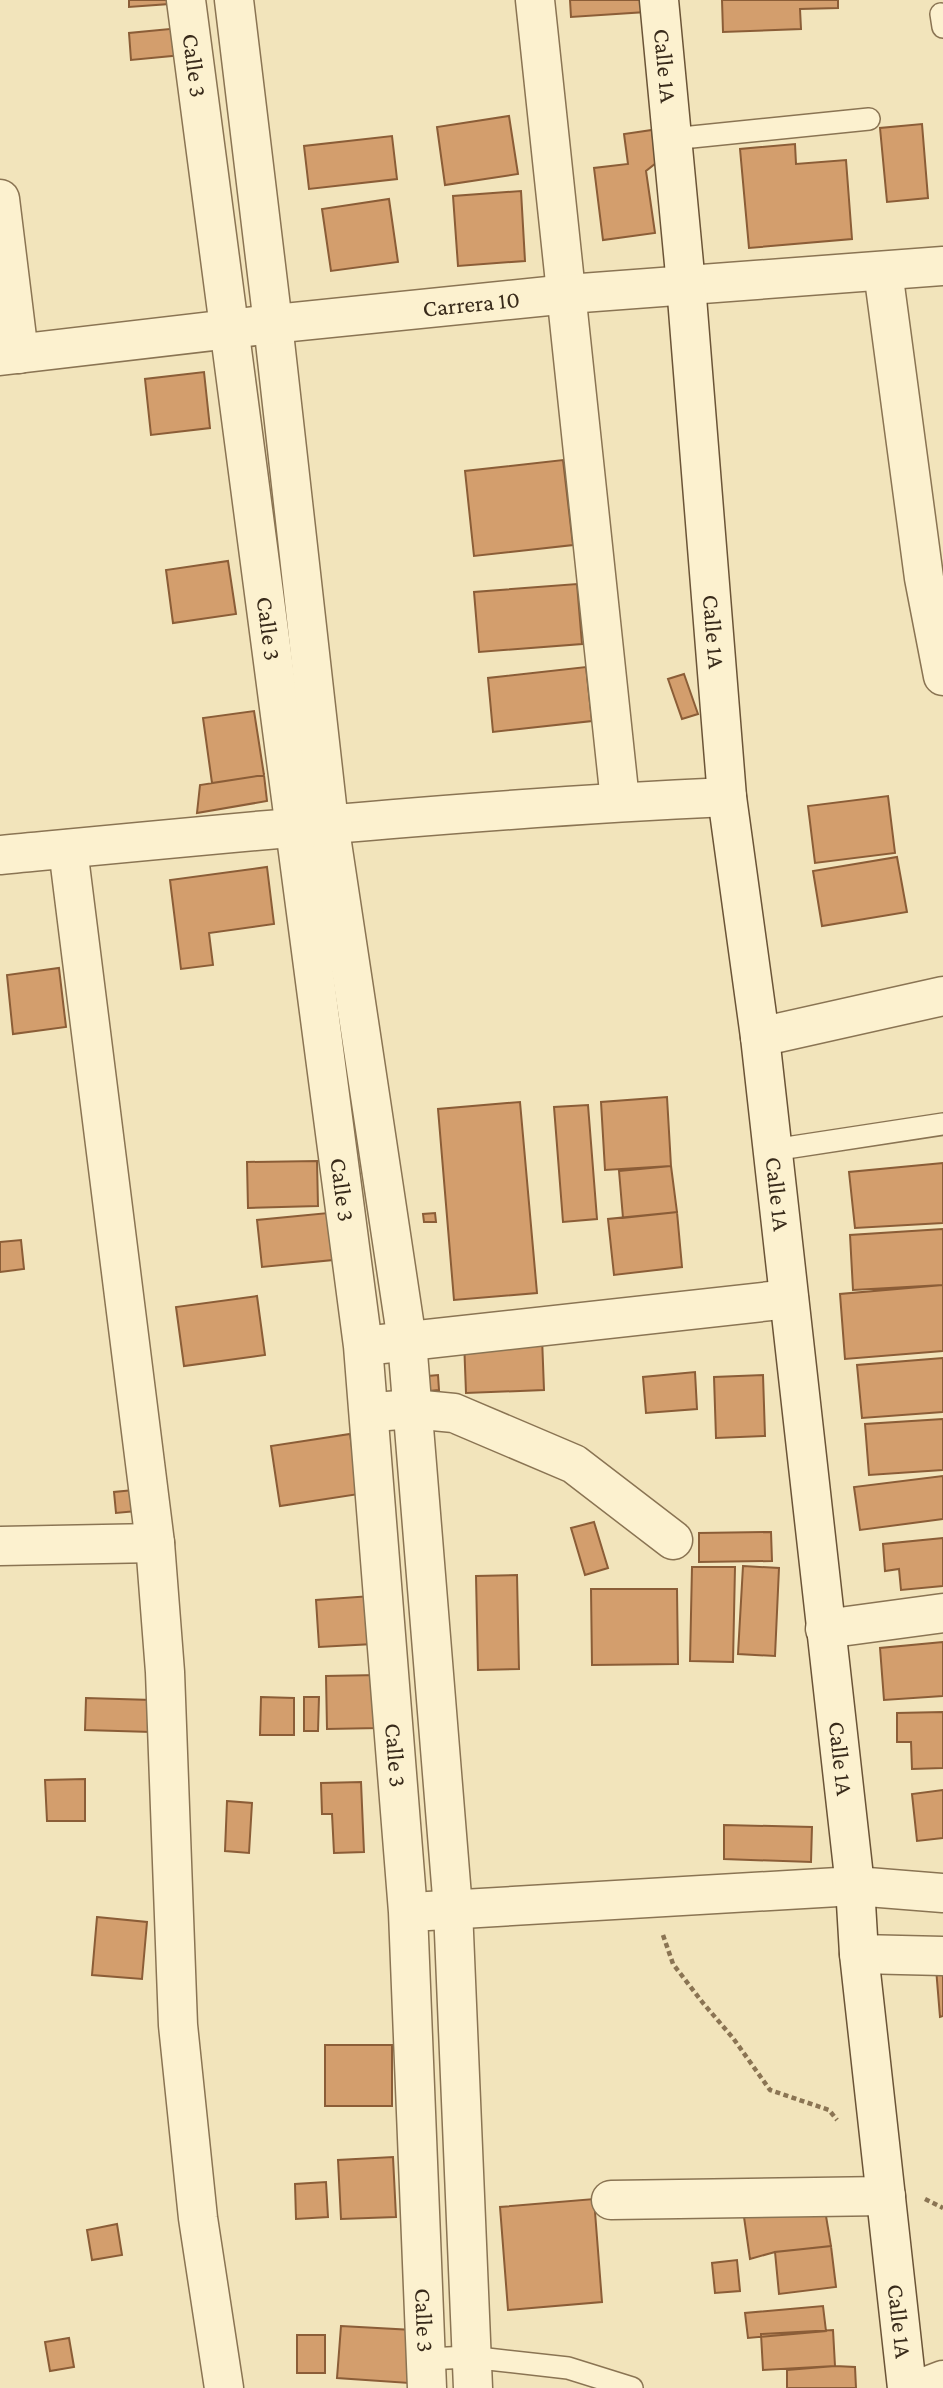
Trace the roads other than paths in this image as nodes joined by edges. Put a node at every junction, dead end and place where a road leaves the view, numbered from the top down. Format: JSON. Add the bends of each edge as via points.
{"nodes":[{"id":1,"x":186,"y":0,"type":"edge"},
{"id":2,"x":234,"y":0,"type":"edge"},
{"id":3,"x":535,"y":0,"type":"edge"},
{"id":4,"x":659,"y":0,"type":"edge"},
{"id":5,"x":869,"y":119,"type":"dead end"},
{"id":6,"x":672,"y":139,"type":"junction"},
{"id":7,"x":0,"y":199,"type":"edge"},
{"id":8,"x":943,"y":266,"type":"edge"},
{"id":9,"x":883,"y":271,"type":"junction"},
{"id":10,"x":686,"y":285,"type":"junction"},
{"id":11,"x":568,"y":294,"type":"junction"},
{"id":12,"x":273,"y":324,"type":"junction"},
{"id":13,"x":228,"y":329,"type":"junction"},
{"id":14,"x":9,"y":355,"type":"edge"},
{"id":15,"x":933,"y":577,"type":"edge"},
{"id":16,"x":943,"y":676,"type":"edge"},
{"id":17,"x":727,"y":797,"type":"junction"},
{"id":18,"x":620,"y":802,"type":"junction"},
{"id":19,"x":311,"y":825,"type":"junction"},
{"id":20,"x":68,"y":849,"type":"junction"},
{"id":21,"x":0,"y":855,"type":"edge"},
{"id":22,"x":943,"y":996,"type":"edge"},
{"id":23,"x":760,"y":1037,"type":"junction"},
{"id":24,"x":943,"y":1124,"type":"edge"},
{"id":25,"x":772,"y":1150,"type":"junction"},
{"id":26,"x":789,"y":1299,"type":"junction"},
{"id":27,"x":407,"y":1341,"type":"junction"},
{"id":28,"x":363,"y":1346,"type":"junction"},
{"id":29,"x":412,"y":1409,"type":"junction"},
{"id":30,"x":367,"y":1412,"type":"junction"},
{"id":31,"x":673,"y":1540,"type":"dead end"},
{"id":32,"x":155,"y":1543,"type":"junction"},
{"id":33,"x":0,"y":1546,"type":"edge"},
{"id":34,"x":943,"y":1613,"type":"edge"},
{"id":35,"x":825,"y":1629,"type":"junction"},
{"id":36,"x":855,"y":1886,"type":"junction"},
{"id":37,"x":943,"y":1893,"type":"edge"},
{"id":38,"x":453,"y":1909,"type":"junction"},
{"id":39,"x":408,"y":1912,"type":"junction"},
{"id":40,"x":859,"y":1954,"type":"junction"},
{"id":41,"x":943,"y":1956,"type":"edge"},
{"id":42,"x":886,"y":2196,"type":"junction"},
{"id":43,"x":611,"y":2200,"type":"dead end"},
{"id":44,"x":426,"y":2373,"type":"edge"},
{"id":45,"x":472,"y":2373,"type":"edge"},
{"id":46,"x":943,"y":2380,"type":"edge"},
{"id":47,"x":224,"y":2388,"type":"edge"},
{"id":48,"x":632,"y":2388,"type":"edge"},
{"id":49,"x":907,"y":2388,"type":"edge"},
{"id":50,"x":922,"y":2388,"type":"edge"}],
"edges":[{"from":1,"to":13,"type":"street","name":"Calle 3"},
{"from":2,"to":12,"type":"street","name":"Calle 3"},
{"from":3,"to":11,"type":"street"},
{"from":4,"to":6,"type":"street","name":"Calle 1A"},
{"from":5,"to":6,"type":"lane"},
{"from":6,"to":10,"type":"street","name":"Calle 1A"},
{"from":7,"to":14,"type":"street"},
{"from":8,"to":9,"type":"street","name":"Carrera 10"},
{"from":9,"to":10,"type":"street","name":"Carrera 10"},
{"from":9,"to":15,"type":"street"},
{"from":10,"to":11,"type":"street","name":"Carrera 10"},
{"from":10,"to":17,"type":"street","name":"Calle 1A"},
{"from":11,"to":12,"type":"street","name":"Carrera 10"},
{"from":11,"to":18,"type":"street"},
{"from":12,"to":13,"type":"street","name":"Carrera 10"},
{"from":12,"to":19,"type":"street","name":"Calle 3"},
{"from":13,"to":14,"type":"street","name":"Carrera 10"},
{"from":13,"to":19,"type":"street","name":"Calle 3"},
{"from":15,"to":16,"type":"street"},
{"from":17,"to":18,"type":"street"},
{"from":17,"to":23,"type":"street","name":"Calle 1A"},
{"from":18,"to":19,"type":"street"},
{"from":19,"to":20,"type":"street"},
{"from":19,"to":27,"type":"street","name":"Calle 3"},
{"from":19,"to":28,"type":"street","name":"Calle 3"},
{"from":20,"to":21,"type":"street"},
{"from":20,"to":32,"type":"street"},
{"from":22,"to":23,"type":"street"},
{"from":23,"to":25,"type":"street","name":"Calle 1A"},
{"from":24,"to":25,"type":"lane"},
{"from":25,"to":26,"type":"street","name":"Calle 1A"},
{"from":26,"to":27,"type":"street"},
{"from":26,"to":35,"type":"street","name":"Calle 1A"},
{"from":27,"to":28,"type":"street"},
{"from":27,"to":29,"type":"street","name":"Calle 3"},
{"from":28,"to":30,"type":"street","name":"Calle 3"},
{"from":29,"to":30,"type":"street"},
{"from":29,"to":31,"type":"street","via":[[454,1413],[574,1464]]},
{"from":29,"to":38,"type":"street","name":"Calle 3"},
{"from":30,"to":39,"type":"street","name":"Calle 3"},
{"from":32,"to":33,"type":"street"},
{"from":32,"to":47,"type":"street","via":[[165,1672],[178,2025],[198,2218]]},
{"from":34,"to":35,"type":"street"},
{"from":35,"to":36,"type":"street","name":"Calle 1A"},
{"from":36,"to":37,"type":"street"},
{"from":36,"to":38,"type":"street"},
{"from":36,"to":40,"type":"street","name":"Calle 1A"},
{"from":38,"to":39,"type":"street"},
{"from":38,"to":45,"type":"street","name":"Calle 3"},
{"from":39,"to":44,"type":"street","name":"Calle 3"},
{"from":40,"to":41,"type":"street"},
{"from":40,"to":42,"type":"street","name":"Calle 1A"},
{"from":42,"to":43,"type":"street"},
{"from":42,"to":49,"type":"street","name":"Calle 1A"},
{"from":44,"to":45,"type":"lane"},
{"from":45,"to":48,"type":"lane","via":[[568,2368]]},
{"from":46,"to":50,"type":"street"}]}
